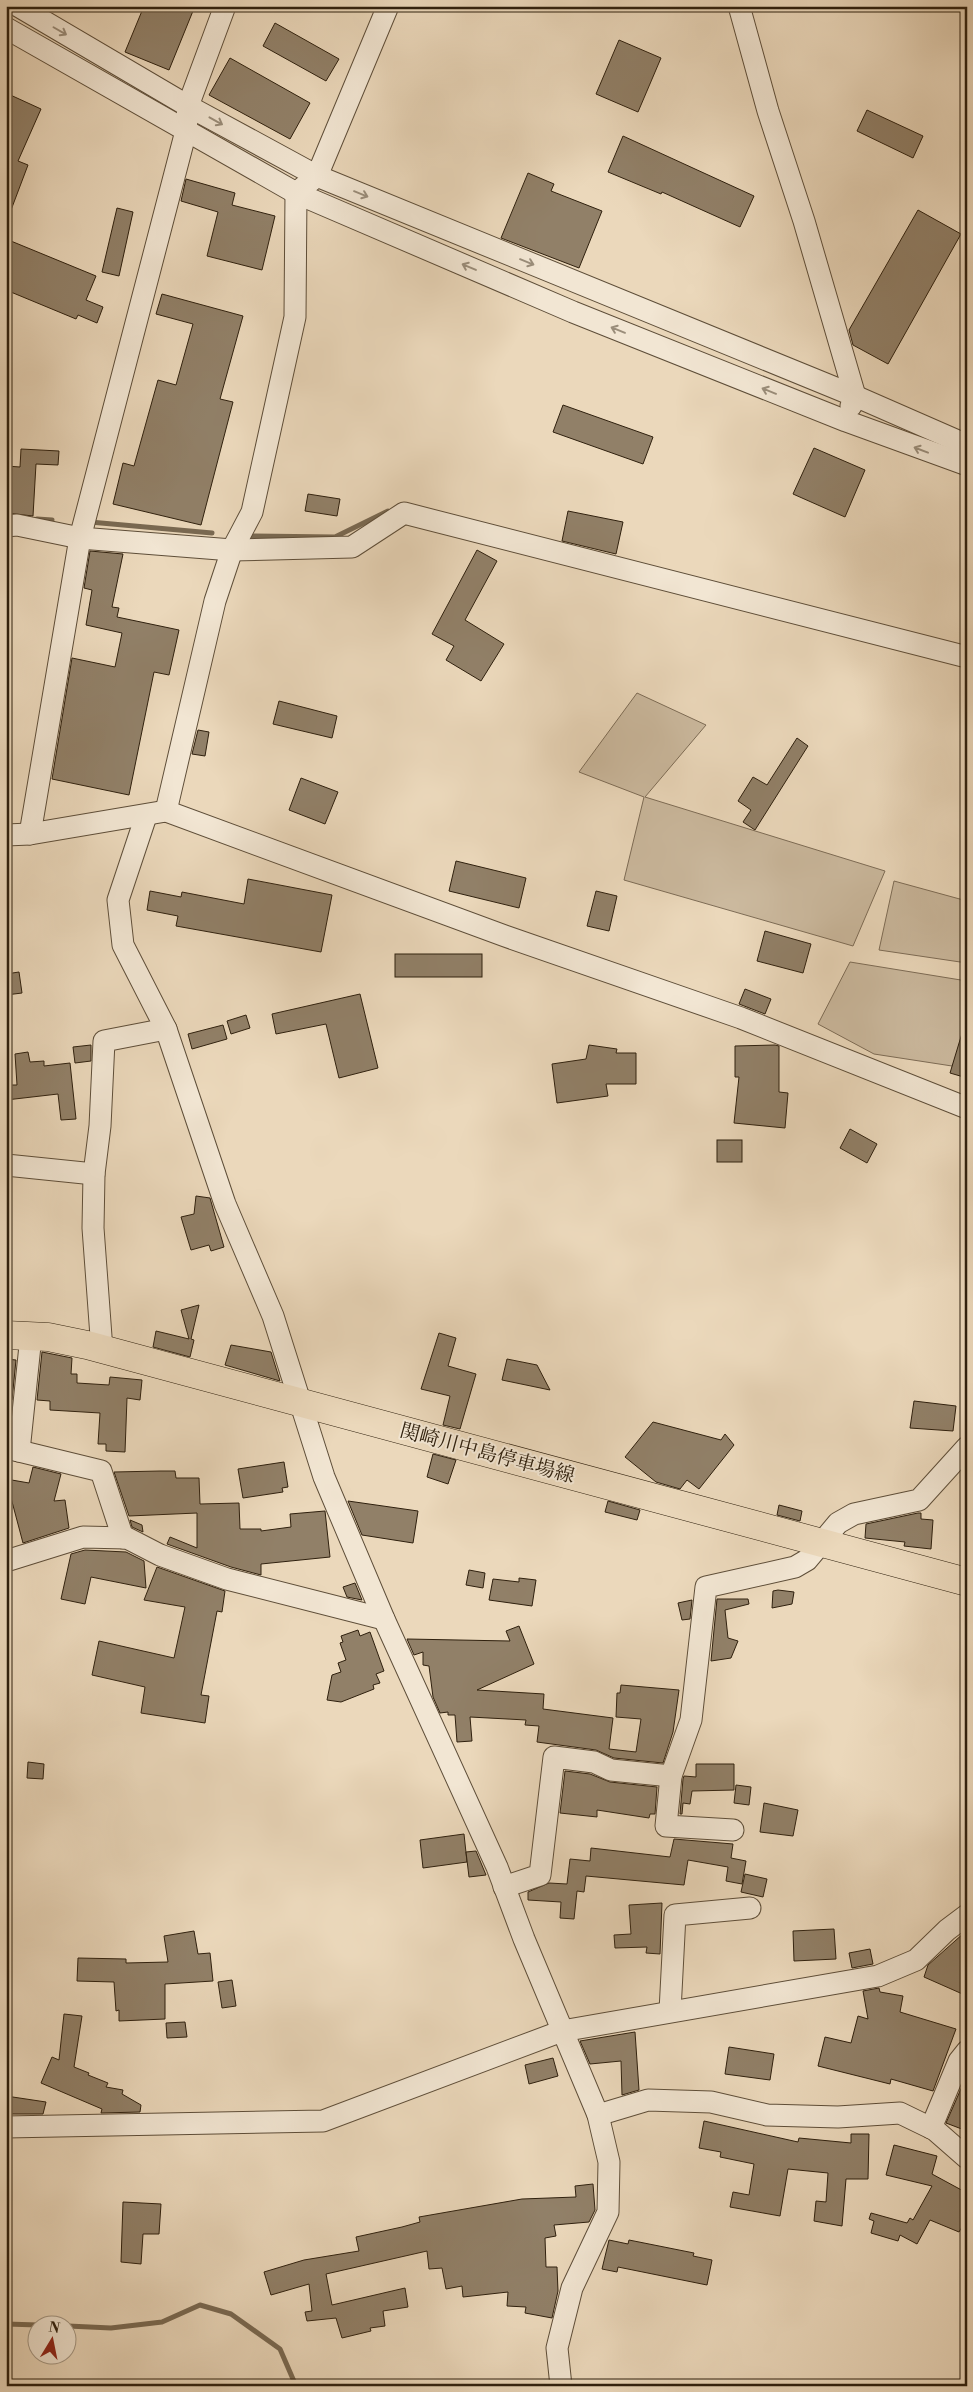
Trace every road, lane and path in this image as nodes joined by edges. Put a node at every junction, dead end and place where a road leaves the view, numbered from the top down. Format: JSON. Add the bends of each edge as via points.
{"nodes":[{"id":1,"x":18,"y":6,"type":"edge"},
{"id":2,"x":225,"y":6,"type":"edge"},
{"id":3,"x":388,"y":6,"type":"edge"},
{"id":4,"x":739,"y":6,"type":"edge"},
{"id":5,"x":6,"y":28,"type":"edge"},
{"id":6,"x":188,"y":106,"type":"junction"},
{"id":7,"x":186,"y":131,"type":"junction"},
{"id":8,"x":317,"y":176,"type":"junction"},
{"id":9,"x":296,"y":194,"type":"junction"},
{"id":10,"x":855,"y":396,"type":"junction"},
{"id":11,"x":846,"y":422,"type":"junction"},
{"id":12,"x":967,"y":445,"type":"edge"},
{"id":13,"x":967,"y":465,"type":"edge"},
{"id":14,"x":6,"y":526,"type":"edge"},
{"id":15,"x":80,"y":538,"type":"junction"},
{"id":16,"x":232,"y":550,"type":"junction"},
{"id":17,"x":967,"y":657,"type":"edge"},
{"id":18,"x":156,"y":814,"type":"junction"},
{"id":19,"x":30,"y":834,"type":"junction"},
{"id":20,"x":6,"y":835,"type":"edge"},
{"id":21,"x":166,"y":1029,"type":"junction"},
{"id":22,"x":967,"y":1108,"type":"edge"},
{"id":23,"x":6,"y":1164,"type":"edge"},
{"id":24,"x":94,"y":1174,"type":"junction"},
{"id":25,"x":19,"y":1336,"type":"edge"},
{"id":26,"x":102,"y":1350,"type":"junction"},
{"id":27,"x":299,"y":1402,"type":"junction"},
{"id":28,"x":967,"y":1447,"type":"edge"},
{"id":29,"x":13,"y":1449,"type":"edge"},
{"id":30,"x":122,"y":1538,"type":"junction"},
{"id":31,"x":822,"y":1544,"type":"junction"},
{"id":32,"x":6,"y":1562,"type":"edge"},
{"id":33,"x":967,"y":1582,"type":"edge"},
{"id":34,"x":384,"y":1619,"type":"junction"},
{"id":35,"x":671,"y":1776,"type":"junction"},
{"id":36,"x":733,"y":1830,"type":"dead end"},
{"id":37,"x":504,"y":1887,"type":"junction"},
{"id":38,"x":750,"y":1908,"type":"dead end"},
{"id":39,"x":967,"y":1915,"type":"edge"},
{"id":40,"x":670,"y":2011,"type":"junction"},
{"id":41,"x":562,"y":2031,"type":"junction"},
{"id":42,"x":967,"y":2051,"type":"edge"},
{"id":43,"x":598,"y":2115,"type":"junction"},
{"id":44,"x":6,"y":2128,"type":"edge"},
{"id":45,"x":931,"y":2128,"type":"junction"},
{"id":46,"x":967,"y":2158,"type":"edge"},
{"id":47,"x":561,"y":2386,"type":"edge"}],
"edges":[{"from":1,"to":6,"type":"street","one_way":true},
{"from":2,"to":6,"type":"street"},
{"from":3,"to":8,"type":"street"},
{"from":4,"to":10,"type":"street"},
{"from":5,"to":7,"type":"street"},
{"from":6,"to":7,"type":"street"},
{"from":6,"to":8,"type":"street","one_way":true},
{"from":7,"to":9,"type":"street"},
{"from":7,"to":15,"type":"street"},
{"from":8,"to":9,"type":"street"},
{"from":8,"to":10,"type":"street","one_way":true},
{"from":11,"to":9,"type":"street","one_way":true,"via":[[573,312]]},
{"from":9,"to":16,"type":"street","via":[[295,316],[252,512]]},
{"from":10,"to":11,"type":"street"},
{"from":10,"to":12,"type":"street"},
{"from":13,"to":11,"type":"street","one_way":true},
{"from":14,"to":15,"type":"street","via":[[17,525]]},
{"from":15,"to":16,"type":"street"},
{"from":15,"to":19,"type":"street"},
{"from":16,"to":17,"type":"street","via":[[352,547],[404,513]]},
{"from":16,"to":18,"type":"street"},
{"from":18,"to":19,"type":"street"},
{"from":18,"to":21,"type":"street","via":[[118,900],[123,944]]},
{"from":18,"to":22,"type":"street","via":[[740,1018]]},
{"from":19,"to":20,"type":"street"},
{"from":21,"to":24,"type":"street","via":[[104,1041]]},
{"from":21,"to":27,"type":"street","via":[[225,1204],[273,1316]]},
{"from":23,"to":24,"type":"street"},
{"from":24,"to":26,"type":"street","via":[[93,1228]]},
{"from":25,"to":26,"type":"main road","name":"関崎川中島停車場線","via":[[48,1337]]},
{"from":25,"to":29,"type":"street"},
{"from":26,"to":27,"type":"main road","name":"関崎川中島停車場線"},
{"from":27,"to":31,"type":"main road","name":"関崎川中島停車場線"},
{"from":27,"to":34,"type":"street","via":[[324,1477]]},
{"from":28,"to":31,"type":"street","via":[[919,1500],[854,1514],[838,1523]]},
{"from":29,"to":30,"type":"street","via":[[101,1471]]},
{"from":30,"to":32,"type":"street","via":[[83,1537]]},
{"from":30,"to":34,"type":"street","via":[[227,1579]]},
{"from":31,"to":33,"type":"main road","name":"関崎川中島停車場線"},
{"from":31,"to":35,"type":"street","via":[[795,1567],[706,1587],[690,1720]]},
{"from":34,"to":37,"type":"street"},
{"from":35,"to":36,"type":"street","via":[[666,1826]]},
{"from":35,"to":37,"type":"street","via":[[612,1770],[594,1762],[554,1757],[540,1875]]},
{"from":37,"to":41,"type":"street"},
{"from":38,"to":40,"type":"street","via":[[675,1915]]},
{"from":39,"to":40,"type":"street","via":[[916,1960],[878,1976]]},
{"from":40,"to":41,"type":"street"},
{"from":41,"to":43,"type":"street"},
{"from":41,"to":44,"type":"street","via":[[323,2121]]},
{"from":42,"to":45,"type":"street","via":[[959,2061]]},
{"from":43,"to":45,"type":"street","via":[[648,2100],[711,2102],[767,2115],[838,2117],[900,2113]]},
{"from":43,"to":47,"type":"street","via":[[609,2162],[608,2212],[572,2288],[557,2348]]},
{"from":45,"to":46,"type":"street"}]}
